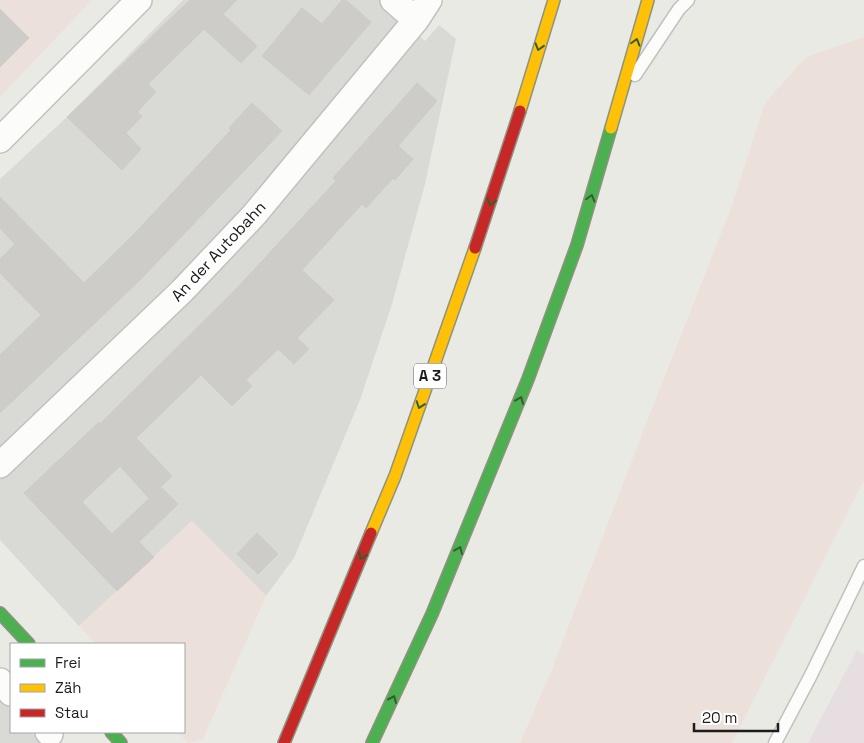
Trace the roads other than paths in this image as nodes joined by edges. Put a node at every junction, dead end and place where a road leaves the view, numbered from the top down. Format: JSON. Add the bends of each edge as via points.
{"nodes":[{"id":1,"x":139,"y":0,"type":"edge"},
{"id":2,"x":393,"y":0,"type":"edge"},
{"id":3,"x":554,"y":0,"type":"edge"},
{"id":4,"x":648,"y":0,"type":"edge"},
{"id":5,"x":688,"y":0,"type":"edge"},
{"id":6,"x":423,"y":10,"type":"edge"},
{"id":7,"x":620,"y":98,"type":"junction"},
{"id":8,"x":0,"y":140,"type":"edge"},
{"id":9,"x":0,"y":465,"type":"edge"},
{"id":10,"x":864,"y":566,"type":"edge"},
{"id":11,"x":0,"y":613,"type":"edge"},
{"id":12,"x":28,"y":643,"type":"edge"},
{"id":13,"x":0,"y":681,"type":"edge"},
{"id":14,"x":10,"y":692,"type":"edge"},
{"id":15,"x":111,"y":733,"type":"edge"},
{"id":16,"x":121,"y":743,"type":"edge"},
{"id":17,"x":284,"y":743,"type":"edge"},
{"id":18,"x":372,"y":743,"type":"edge"},
{"id":19,"x":775,"y":743,"type":"edge"}],
"edges":[{"from":1,"to":8,"type":"street"},
{"from":2,"to":6,"type":"street"},
{"from":3,"to":17,"type":"main road","number":"A 3","one_way":true,"via":[[489,209],[395,476]]},
{"from":7,"to":4,"type":"main road","one_way":true},
{"from":5,"to":7,"type":"lane"},
{"from":6,"to":9,"type":"street","name":"An der Autobahn","via":[[254,215],[182,291]]},
{"from":18,"to":7,"type":"main road","one_way":true,"via":[[432,614],[528,378],[577,245]]},
{"from":10,"to":19,"type":"lane"},
{"from":11,"to":12,"type":"main road"},
{"from":13,"to":14,"type":"street"},
{"from":15,"to":16,"type":"main road"}]}
